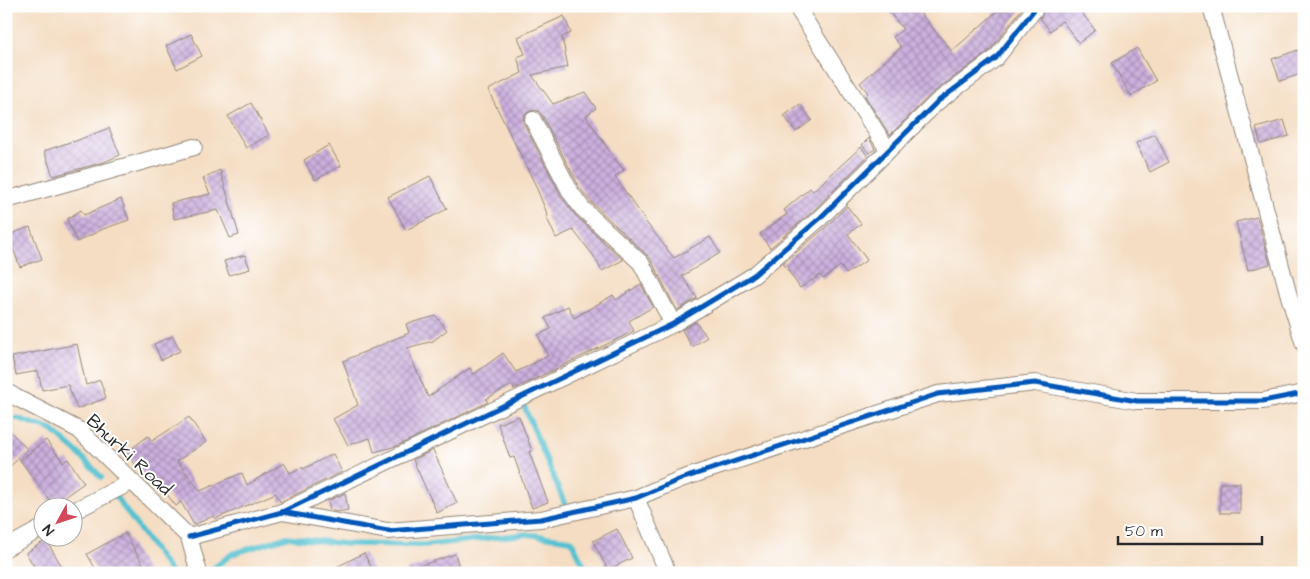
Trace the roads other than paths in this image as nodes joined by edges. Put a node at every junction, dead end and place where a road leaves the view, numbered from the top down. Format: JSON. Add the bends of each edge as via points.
{"nodes":[{"id":1,"x":796,"y":6,"type":"edge"},
{"id":2,"x":1038,"y":6,"type":"edge"},
{"id":3,"x":1211,"y":6,"type":"edge"},
{"id":4,"x":533,"y":120,"type":"dead end"},
{"id":5,"x":194,"y":147,"type":"dead end"},
{"id":6,"x":888,"y":150,"type":"junction"},
{"id":7,"x":6,"y":200,"type":"edge"},
{"id":8,"x":672,"y":324,"type":"junction"},
{"id":9,"x":1304,"y":344,"type":"edge"},
{"id":10,"x":6,"y":391,"type":"edge"},
{"id":11,"x":1304,"y":393,"type":"edge"},
{"id":12,"x":131,"y":482,"type":"junction"},
{"id":13,"x":636,"y":498,"type":"junction"},
{"id":14,"x":82,"y":507,"type":"edge"},
{"id":15,"x":282,"y":512,"type":"junction"},
{"id":16,"x":32,"y":534,"type":"edge"},
{"id":17,"x":189,"y":537,"type":"junction"},
{"id":18,"x":6,"y":548,"type":"edge"},
{"id":19,"x":199,"y":573,"type":"edge"},
{"id":20,"x":668,"y":573,"type":"edge"}],
"edges":[{"from":1,"to":6,"type":"street"},
{"from":2,"to":6,"type":"street","via":[[996,58],[937,102]]},
{"from":3,"to":9,"type":"street"},
{"from":4,"to":8,"type":"street","via":[[570,193],[641,264]]},
{"from":5,"to":7,"type":"street"},
{"from":6,"to":8,"type":"street","via":[[818,219],[754,275]]},
{"from":8,"to":15,"type":"street"},
{"from":10,"to":12,"type":"street","name":"Bhurki Road","via":[[79,430]]},
{"from":11,"to":13,"type":"street","via":[[1263,401],[1137,401],[1035,383],[938,394],[681,479]]},
{"from":12,"to":14,"type":"street"},
{"from":12,"to":17,"type":"street","name":"Bhurki Road"},
{"from":13,"to":15,"type":"street","via":[[541,520],[388,531]]},
{"from":13,"to":20,"type":"street"},
{"from":15,"to":17,"type":"street"},
{"from":16,"to":18,"type":"street"},
{"from":17,"to":19,"type":"street"}]}
